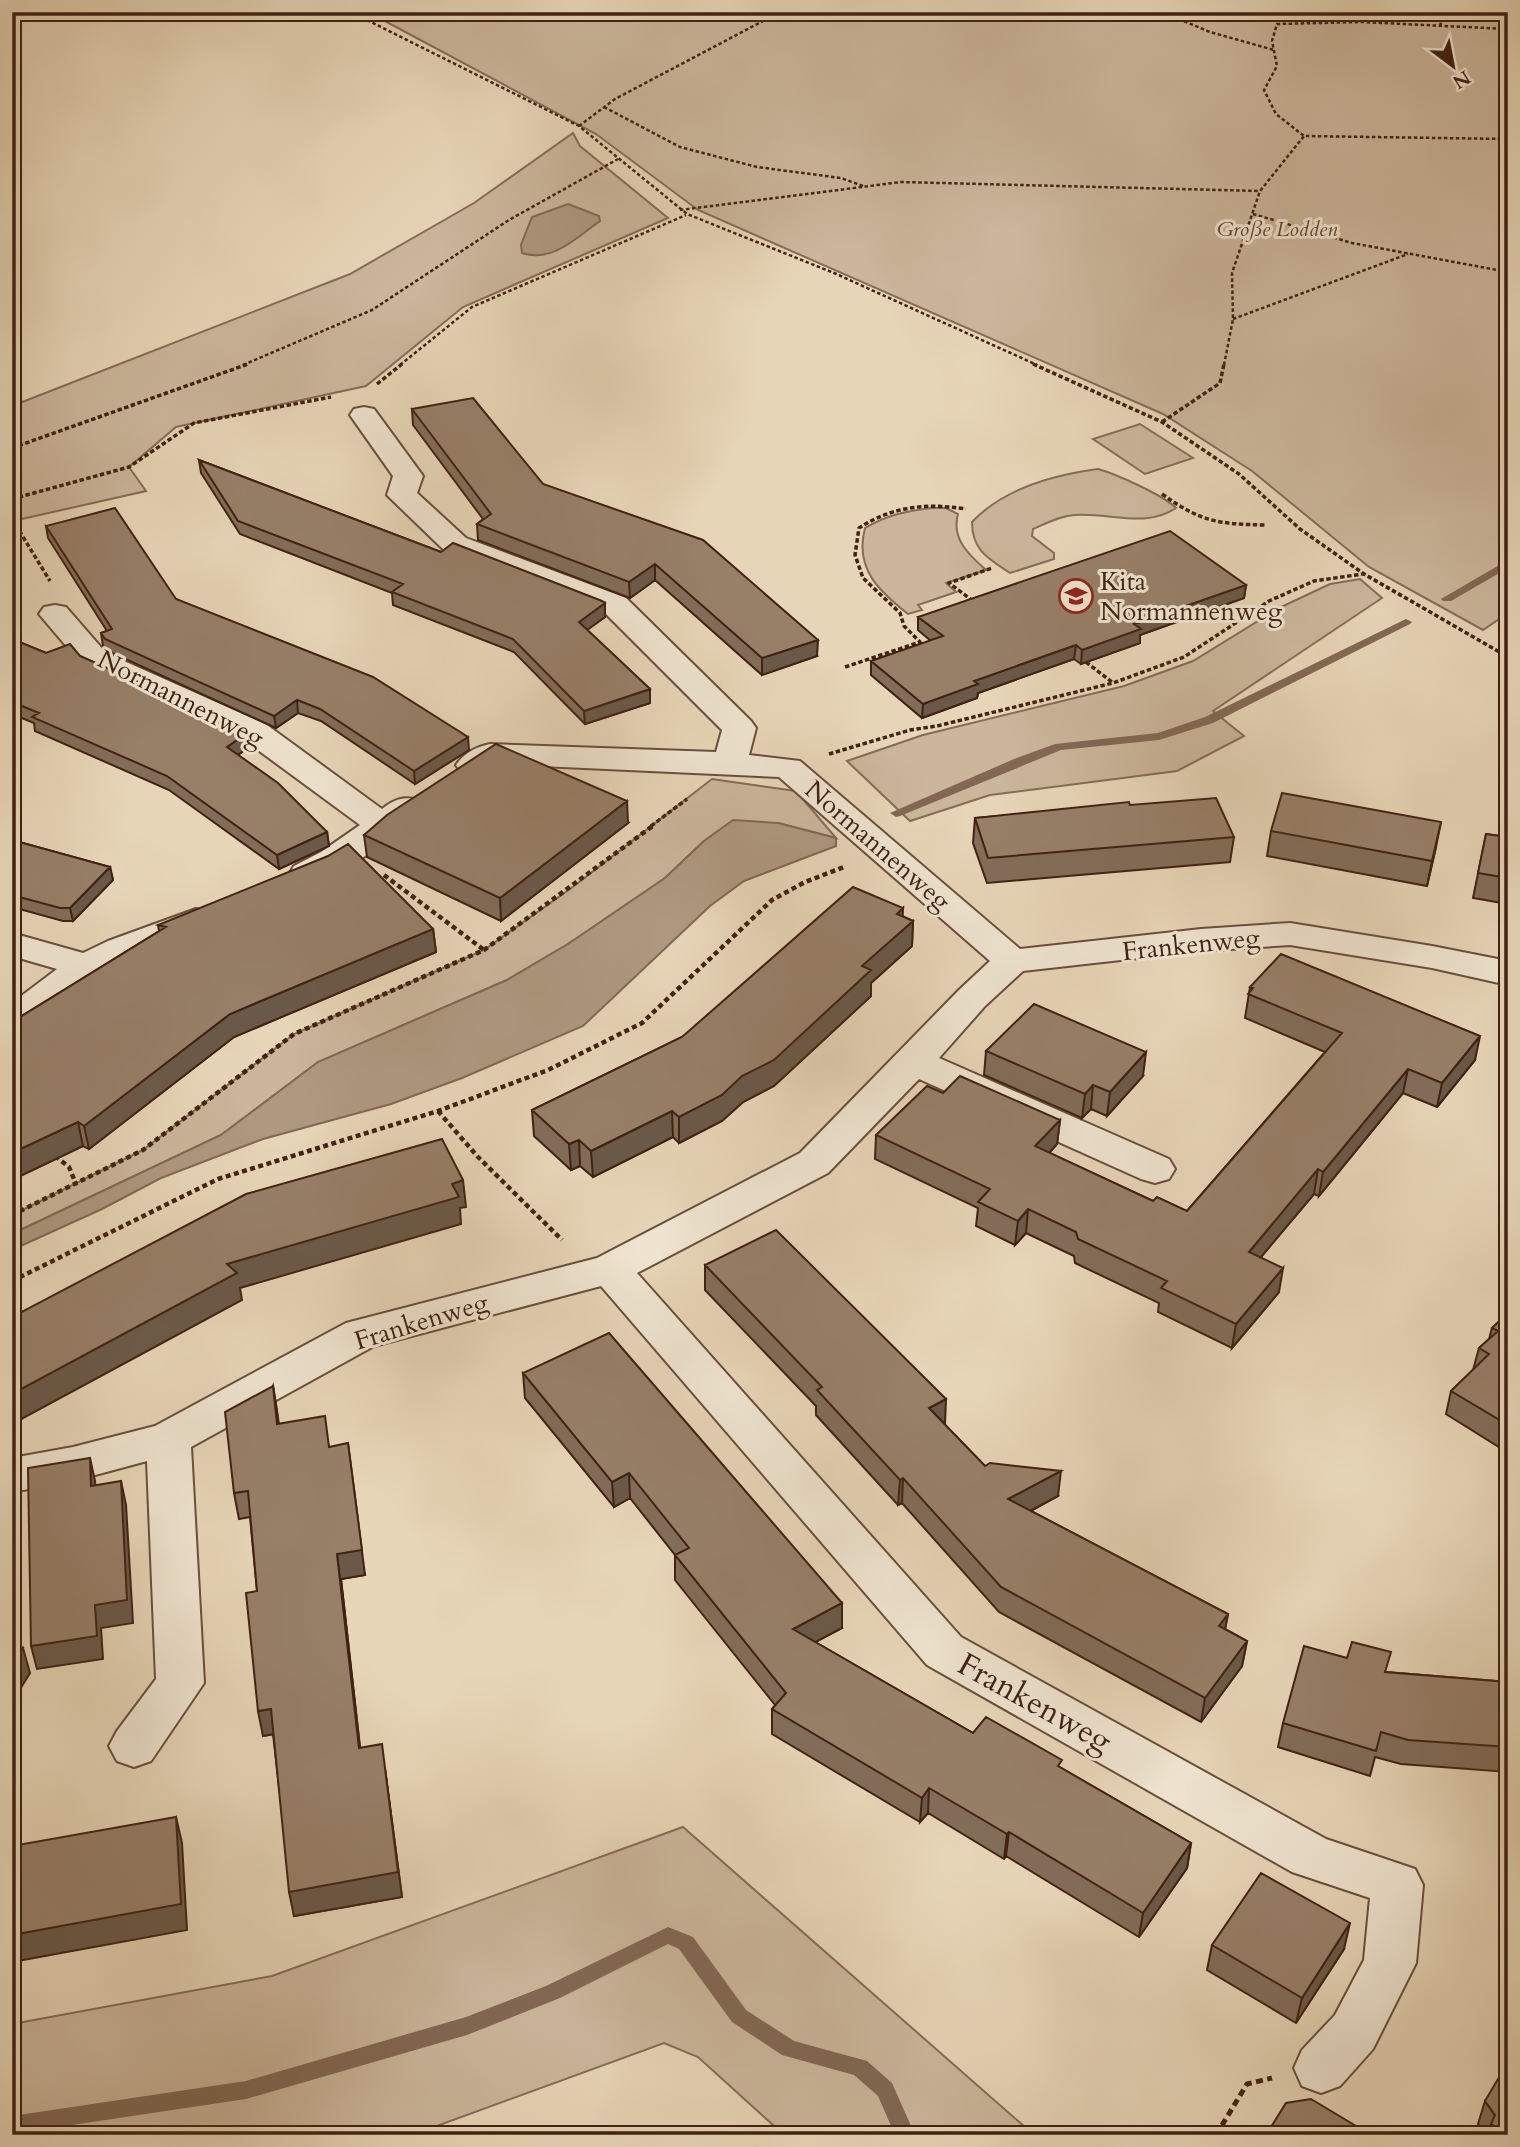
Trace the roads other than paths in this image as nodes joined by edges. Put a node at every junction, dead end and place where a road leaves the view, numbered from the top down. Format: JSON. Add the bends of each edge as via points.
{"nodes":[{"id":1,"x":367,"y":402,"type":"road end"},
{"id":2,"x":55,"y":614,"type":"road end"},
{"id":3,"x":730,"y":763,"type":"junction"},
{"id":4,"x":381,"y":824,"type":"junction"},
{"id":5,"x":282,"y":884,"type":"edge"},
{"id":6,"x":222,"y":909,"type":"edge"},
{"id":7,"x":12,"y":944,"type":"edge"},
{"id":8,"x":1012,"y":961,"type":"junction"},
{"id":9,"x":86,"y":966,"type":"junction"},
{"id":10,"x":1508,"y":973,"type":"edge"},
{"id":11,"x":12,"y":1022,"type":"edge"},
{"id":12,"x":913,"y":1061,"type":"junction"},
{"id":13,"x":1155,"y":1170,"type":"dead end"},
{"id":14,"x":610,"y":1269,"type":"junction"},
{"id":15,"x":168,"y":1439,"type":"junction"},
{"id":16,"x":12,"y":1475,"type":"edge"},
{"id":17,"x":134,"y":1746,"type":"dead end"},
{"id":18,"x":1321,"y":2068,"type":"road end"}],
"edges":[{"from":1,"to":3,"type":"street","via":[[408,475],[402,495],[455,544],[615,605],[739,728]]},
{"from":2,"to":4,"type":"street","name":"Normannenweg","via":[[96,660],[255,733]]},
{"from":3,"to":4,"type":"street","name":"Normannenweg","via":[[490,754]]},
{"from":3,"to":8,"type":"street","name":"Normannenweg","via":[[788,768]]},
{"from":4,"to":5,"type":"street","name":"Normannenweg","via":[[350,851]]},
{"from":6,"to":9,"type":"street"},
{"from":7,"to":9,"type":"street"},
{"from":8,"to":10,"type":"street","name":"Frankenweg","via":[[1290,934]]},
{"from":8,"to":12,"type":"street","name":"Frankenweg"},
{"from":9,"to":11,"type":"street"},
{"from":12,"to":13,"type":"street"},
{"from":12,"to":14,"type":"street","name":"Frankenweg","via":[[814,1163]]},
{"from":14,"to":15,"type":"street","name":"Frankenweg","via":[[361,1334]]},
{"from":14,"to":18,"type":"street","name":"Frankenweg","via":[[944,1651],[1310,1856],[1397,1885],[1390,1963],[1354,2032]]},
{"from":15,"to":16,"type":"street","name":"Frankenweg"},
{"from":15,"to":17,"type":"street","via":[[180,1683]]}]}
